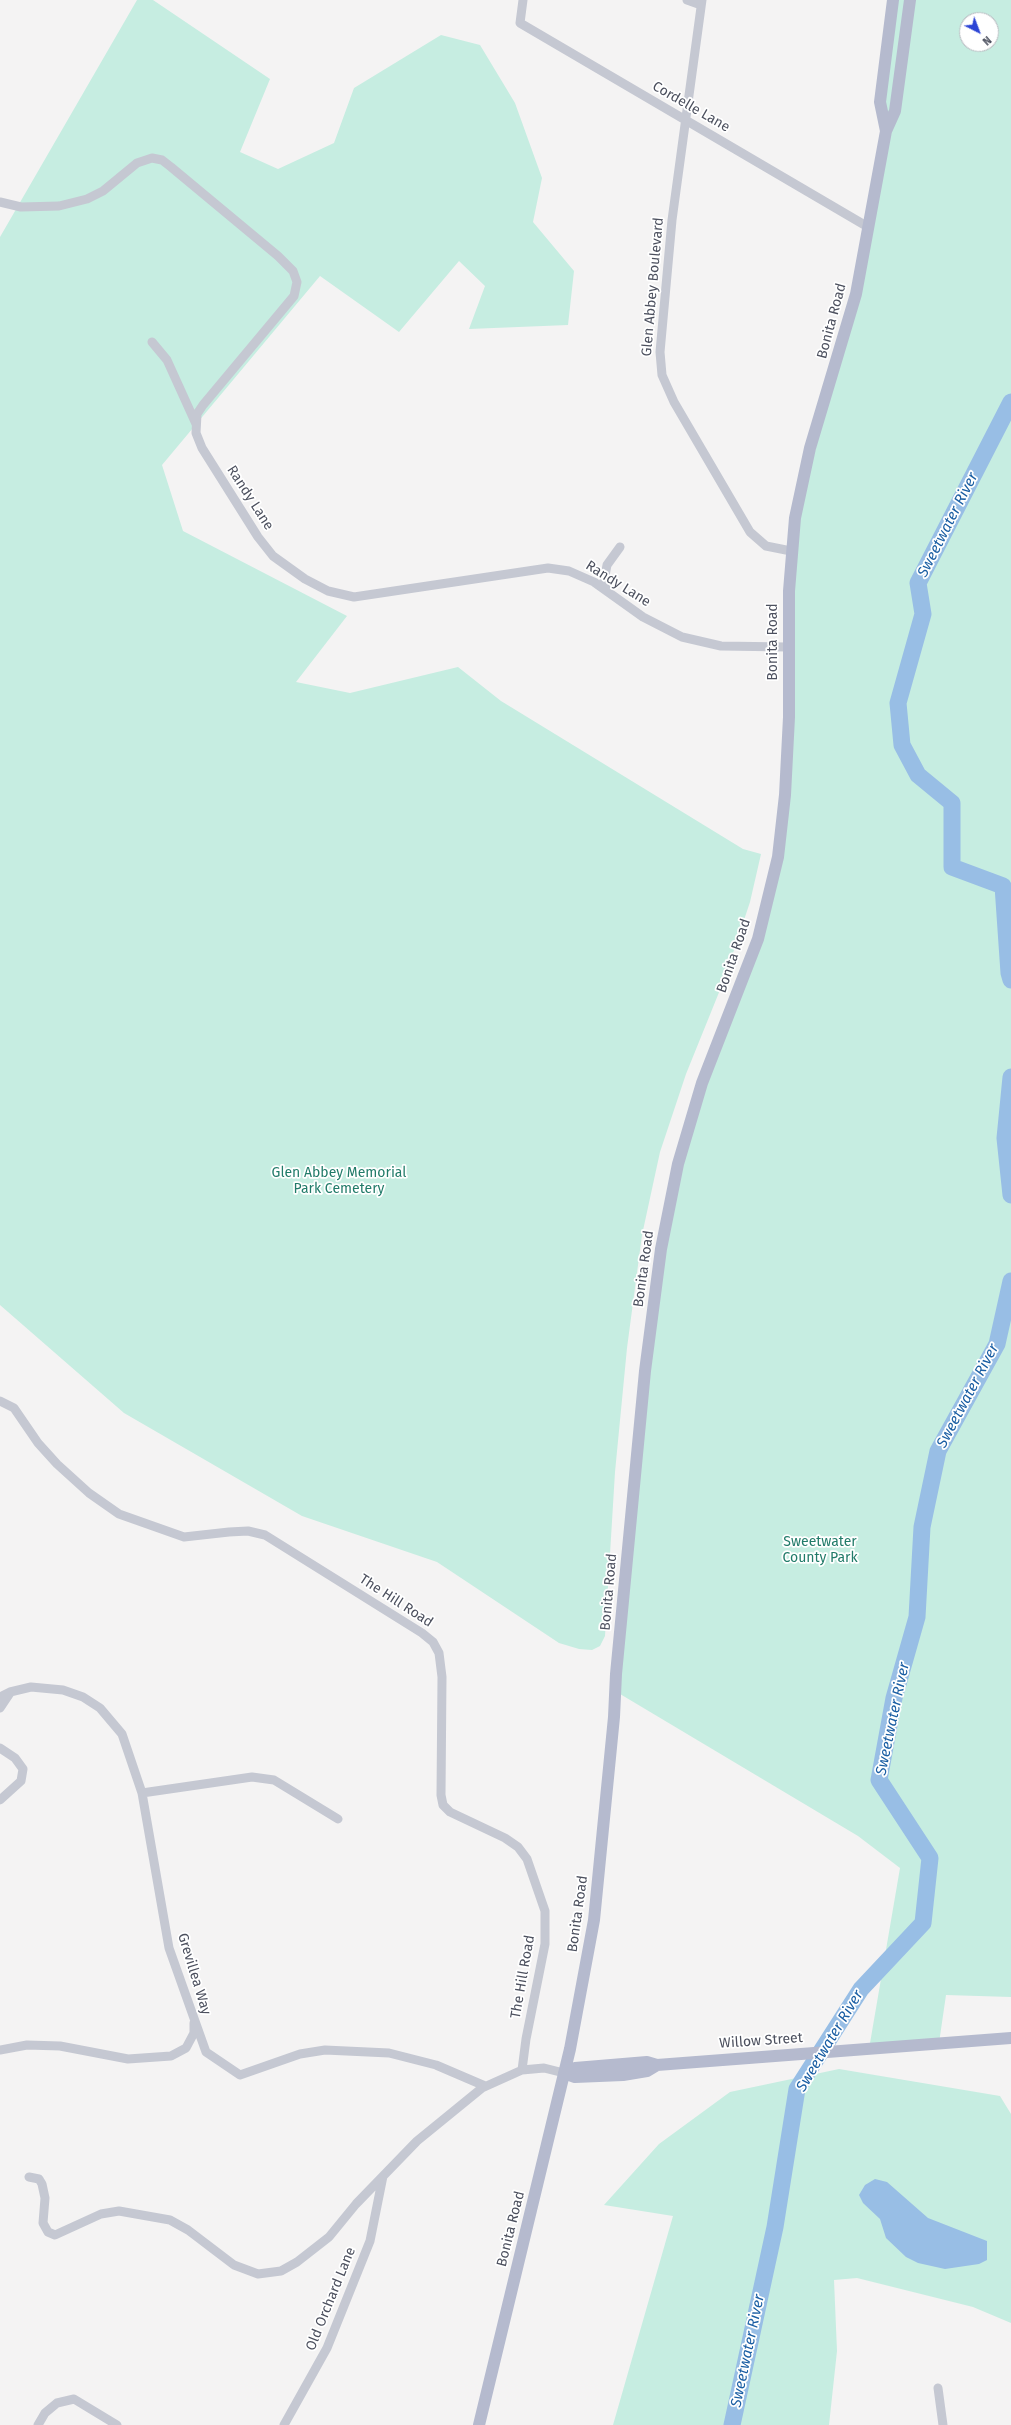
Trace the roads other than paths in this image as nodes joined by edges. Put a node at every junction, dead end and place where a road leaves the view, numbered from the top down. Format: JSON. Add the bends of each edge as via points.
{"nodes":[{"id":1,"x":523,"y":0,"type":"edge"},
{"id":2,"x":687,"y":0,"type":"edge"},
{"id":3,"x":893,"y":0,"type":"edge"},
{"id":4,"x":910,"y":0,"type":"edge"},
{"id":5,"x":702,"y":2,"type":"edge"},
{"id":6,"x":685,"y":119,"type":"junction"},
{"id":7,"x":886,"y":132,"type":"junction"},
{"id":8,"x":0,"y":202,"type":"edge"},
{"id":9,"x":868,"y":227,"type":"junction"},
{"id":10,"x":152,"y":342,"type":"dead end"},
{"id":11,"x":196,"y":425,"type":"junction"},
{"id":12,"x":620,"y":547,"type":"dead end"},
{"id":13,"x":791,"y":551,"type":"junction"},
{"id":14,"x":608,"y":592,"type":"junction"},
{"id":15,"x":787,"y":647,"type":"junction"},
{"id":16,"x":0,"y":1401,"type":"edge"},
{"id":17,"x":10,"y":1692,"type":"junction"},
{"id":18,"x":0,"y":1697,"type":"edge"},
{"id":19,"x":0,"y":1708,"type":"edge"},
{"id":20,"x":0,"y":1748,"type":"edge"},
{"id":21,"x":142,"y":1793,"type":"junction"},
{"id":22,"x":0,"y":1800,"type":"edge"},
{"id":23,"x":338,"y":1819,"type":"dead end"},
{"id":24,"x":194,"y":2020,"type":"junction"},
{"id":25,"x":1011,"y":2038,"type":"edge"},
{"id":26,"x":0,"y":2050,"type":"edge"},
{"id":27,"x":522,"y":2070,"type":"junction"},
{"id":28,"x":564,"y":2073,"type":"junction"},
{"id":29,"x":485,"y":2086,"type":"junction"},
{"id":30,"x":383,"y":2176,"type":"junction"},
{"id":31,"x":29,"y":2177,"type":"dead end"},
{"id":32,"x":938,"y":2388,"type":"dead end"},
{"id":33,"x":38,"y":2425,"type":"edge"},
{"id":34,"x":117,"y":2425,"type":"edge"},
{"id":35,"x":284,"y":2425,"type":"edge"},
{"id":36,"x":479,"y":2425,"type":"edge"},
{"id":37,"x":943,"y":2425,"type":"edge"}],
"edges":[{"from":1,"to":6,"type":"street","name":"Cordelle Lane","via":[[520,23]]},
{"from":2,"to":5,"type":"street"},
{"from":3,"to":7,"type":"main road","name":"Bonita Road","via":[[880,102]]},
{"from":4,"to":7,"type":"main road","name":"Bonita Road","via":[[896,111]]},
{"from":5,"to":6,"type":"street","name":"Glen Abbey Boulevard"},
{"from":6,"to":9,"type":"street","name":"Cordelle Lane"},
{"from":6,"to":13,"type":"street","name":"Glen Abbey Boulevard","via":[[660,352],[662,375],[674,402],[750,532],[766,546]]},
{"from":7,"to":9,"type":"main road","name":"Bonita Road"},
{"from":8,"to":11,"type":"street","via":[[21,207],[59,206],[87,199],[103,191],[137,163],[152,158],[162,160],[293,271],[297,282],[294,296],[203,405],[197,414]]},
{"from":9,"to":13,"type":"main road","name":"Bonita Road","via":[[856,294],[804,471]]},
{"from":10,"to":11,"type":"street","name":"Randy Lane","via":[[167,360]]},
{"from":11,"to":14,"type":"street","name":"Randy Lane","via":[[196,433],[202,448],[258,538],[274,556],[328,591],[354,597],[548,568],[577,573]]},
{"from":12,"to":14,"type":"street","via":[[606,565],[604,581]]},
{"from":13,"to":15,"type":"main road","name":"Bonita Road"},
{"from":14,"to":15,"type":"street","name":"Randy Lane","via":[[643,617],[682,637],[721,646]]},
{"from":15,"to":28,"type":"main road","name":"Bonita Road","via":[[789,717],[786,795],[778,858],[758,939],[702,1083],[682,1150],[661,1248],[645,1371],[594,1920]]},
{"from":16,"to":27,"type":"street","name":"The Hill Road","via":[[14,1408],[38,1443],[57,1464],[89,1493],[120,1514],[184,1537],[248,1531],[265,1535],[433,1642],[439,1653],[442,1677],[443,1805],[450,1812],[505,1838],[518,1847],[527,1859],[545,1912],[545,1944]]},
{"from":17,"to":18,"type":"street","name":"Grevillea Way"},
{"from":17,"to":19,"type":"street"},
{"from":17,"to":21,"type":"street","name":"Grevillea Way","via":[[31,1687],[58,1688],[83,1697],[100,1708],[122,1734]]},
{"from":20,"to":22,"type":"street","via":[[15,1758],[23,1769],[21,1781]]},
{"from":21,"to":23,"type":"street","via":[[252,1777],[274,1780]]},
{"from":21,"to":24,"type":"street","name":"Grevillea Way","via":[[169,1948]]},
{"from":24,"to":26,"type":"street","via":[[194,2032],[186,2048],[171,2056],[128,2059],[60,2046],[27,2045]]},
{"from":24,"to":29,"type":"street","name":"Grevillea Way","via":[[206,2052],[240,2075],[300,2054],[325,2050],[389,2053],[413,2058],[436,2064]]},
{"from":25,"to":28,"type":"main road","name":"Willow Street","via":[[657,2065],[647,2062],[575,2068]]},
{"from":27,"to":28,"type":"street","name":"Old Orchard Lane","via":[[544,2068]]},
{"from":27,"to":29,"type":"street","name":"Old Orchard Lane"},
{"from":28,"to":36,"type":"main road","name":"Bonita Road"},
{"from":29,"to":30,"type":"street","name":"Old Orchard Lane","via":[[417,2141]]},
{"from":30,"to":31,"type":"street","name":"Old Orchard Lane","via":[[329,2237],[281,2271],[258,2274],[234,2265],[188,2230],[170,2220],[119,2211],[101,2214],[55,2235],[48,2232],[43,2224],[42,2184],[39,2179]]},
{"from":30,"to":35,"type":"street","name":"Old Orchard Lane","via":[[370,2241],[327,2348]]},
{"from":32,"to":37,"type":"street"},
{"from":33,"to":34,"type":"street","via":[[45,2413],[57,2403],[74,2399]]}]}
